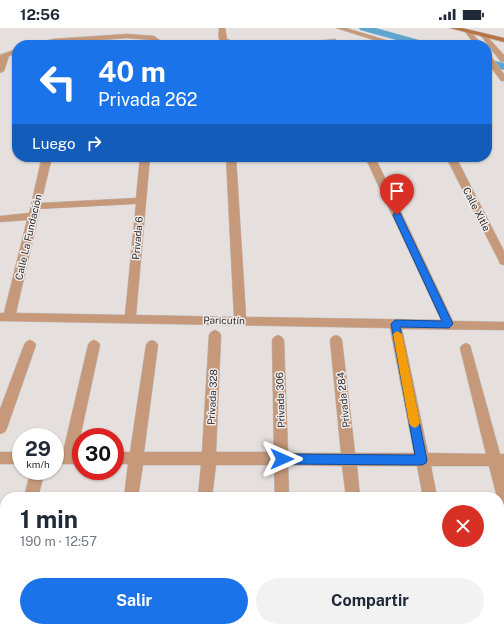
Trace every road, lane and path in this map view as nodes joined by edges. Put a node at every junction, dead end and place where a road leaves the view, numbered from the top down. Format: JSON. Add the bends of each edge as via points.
{"nodes":[{"id":1,"x":222,"y":28,"type":"edge"},
{"id":2,"x":336,"y":28,"type":"edge"},
{"id":3,"x":339,"y":28,"type":"edge"},
{"id":4,"x":453,"y":28,"type":"edge"},
{"id":5,"x":468,"y":32,"type":"junction"},
{"id":6,"x":483,"y":35,"type":"junction"},
{"id":7,"x":93,"y":40,"type":"edge"},
{"id":8,"x":146,"y":40,"type":"edge"},
{"id":9,"x":224,"y":40,"type":"edge"},
{"id":10,"x":335,"y":40,"type":"edge"},
{"id":11,"x":381,"y":40,"type":"edge"},
{"id":12,"x":475,"y":40,"type":"edge"},
{"id":13,"x":487,"y":40,"type":"edge"},
{"id":14,"x":504,"y":40,"type":"edge"},
{"id":15,"x":492,"y":46,"type":"edge"},
{"id":16,"x":3,"y":56,"type":"edge"},
{"id":17,"x":504,"y":60,"type":"edge"},
{"id":18,"x":495,"y":68,"type":"edge"},
{"id":19,"x":0,"y":71,"type":"edge"},
{"id":20,"x":504,"y":79,"type":"edge"},
{"id":21,"x":46,"y":162,"type":"edge"},
{"id":22,"x":144,"y":162,"type":"edge"},
{"id":23,"x":231,"y":162,"type":"edge"},
{"id":24,"x":372,"y":162,"type":"edge"},
{"id":25,"x":454,"y":162,"type":"edge"},
{"id":26,"x":140,"y":201,"type":"junction"},
{"id":27,"x":33,"y":211,"type":"junction"},
{"id":28,"x":0,"y":218,"type":"edge"},
{"id":29,"x":504,"y":261,"type":"edge"},
{"id":30,"x":4,"y":317,"type":"edge"},
{"id":31,"x":130,"y":319,"type":"junction"},
{"id":32,"x":240,"y":321,"type":"junction"},
{"id":33,"x":395,"y":324,"type":"junction"},
{"id":34,"x":449,"y":324,"type":"junction"},
{"id":35,"x":504,"y":326,"type":"edge"},
{"id":36,"x":215,"y":335,"type":"dead end"},
{"id":37,"x":278,"y":340,"type":"dead end"},
{"id":38,"x":336,"y":340,"type":"dead end"},
{"id":39,"x":30,"y":345,"type":"dead end"},
{"id":40,"x":94,"y":345,"type":"dead end"},
{"id":41,"x":152,"y":345,"type":"dead end"},
{"id":42,"x":466,"y":348,"type":"dead end"},
{"id":43,"x":0,"y":428,"type":"edge"},
{"id":44,"x":80,"y":428,"type":"edge"},
{"id":45,"x":0,"y":458,"type":"edge"},
{"id":46,"x":12,"y":458,"type":"edge"},
{"id":47,"x":124,"y":458,"type":"edge"},
{"id":48,"x":137,"y":458,"type":"junction"},
{"id":49,"x":209,"y":459,"type":"junction"},
{"id":50,"x":282,"y":459,"type":"junction"},
{"id":51,"x":350,"y":460,"type":"junction"},
{"id":52,"x":422,"y":460,"type":"junction"},
{"id":53,"x":499,"y":460,"type":"edge"},
{"id":54,"x":36,"y":480,"type":"edge"},
{"id":55,"x":32,"y":492,"type":"edge"},
{"id":56,"x":132,"y":492,"type":"edge"},
{"id":57,"x":206,"y":492,"type":"edge"},
{"id":58,"x":282,"y":492,"type":"edge"},
{"id":59,"x":352,"y":492,"type":"edge"},
{"id":60,"x":429,"y":492,"type":"edge"},
{"id":61,"x":503,"y":492,"type":"edge"}],
"edges":[{"from":1,"to":9,"type":"street"},
{"from":2,"to":10,"type":"street"},
{"from":3,"to":11,"type":"street"},
{"from":4,"to":5,"type":"street"},
{"from":5,"to":6,"type":"street"},
{"from":5,"to":12,"type":"street"},
{"from":6,"to":13,"type":"street"},
{"from":6,"to":14,"type":"street"},
{"from":7,"to":8,"type":"street","via":[[127,36]]},
{"from":15,"to":17,"type":"street"},
{"from":16,"to":19,"type":"street"},
{"from":18,"to":20,"type":"street"},
{"from":21,"to":27,"type":"street","name":"Calle La Fundación"},
{"from":22,"to":26,"type":"street","name":"Privada 6"},
{"from":23,"to":32,"type":"street"},
{"from":24,"to":34,"type":"street"},
{"from":25,"to":29,"type":"street","name":"Calle Xitle"},
{"from":26,"to":27,"type":"street"},
{"from":26,"to":31,"type":"street","name":"Privada 6"},
{"from":27,"to":28,"type":"street"},
{"from":27,"to":30,"type":"street","name":"Calle La Fundación"},
{"from":30,"to":31,"type":"street","name":"Paricutín"},
{"from":31,"to":32,"type":"street","name":"Paricutín"},
{"from":32,"to":33,"type":"street","name":"Paricutín"},
{"from":33,"to":34,"type":"street","name":"Paricutín"},
{"from":33,"to":52,"type":"street"},
{"from":34,"to":35,"type":"street","name":"Paricutín"},
{"from":36,"to":49,"type":"street","name":"Privada 328"},
{"from":37,"to":50,"type":"street","name":"Privada 306"},
{"from":38,"to":51,"type":"street","name":"Privada 284"},
{"from":39,"to":43,"type":"street"},
{"from":40,"to":44,"type":"street"},
{"from":41,"to":48,"type":"street"},
{"from":42,"to":53,"type":"street"},
{"from":45,"to":46,"type":"street"},
{"from":47,"to":48,"type":"street"},
{"from":48,"to":49,"type":"street"},
{"from":48,"to":56,"type":"street"},
{"from":49,"to":50,"type":"street"},
{"from":49,"to":57,"type":"street","name":"Privada 328"},
{"from":50,"to":51,"type":"street"},
{"from":50,"to":58,"type":"street","name":"Privada 306"},
{"from":51,"to":52,"type":"street"},
{"from":51,"to":59,"type":"street","name":"Privada 284"},
{"from":52,"to":53,"type":"street"},
{"from":52,"to":60,"type":"street"},
{"from":53,"to":61,"type":"street"},
{"from":54,"to":55,"type":"street"}]}
